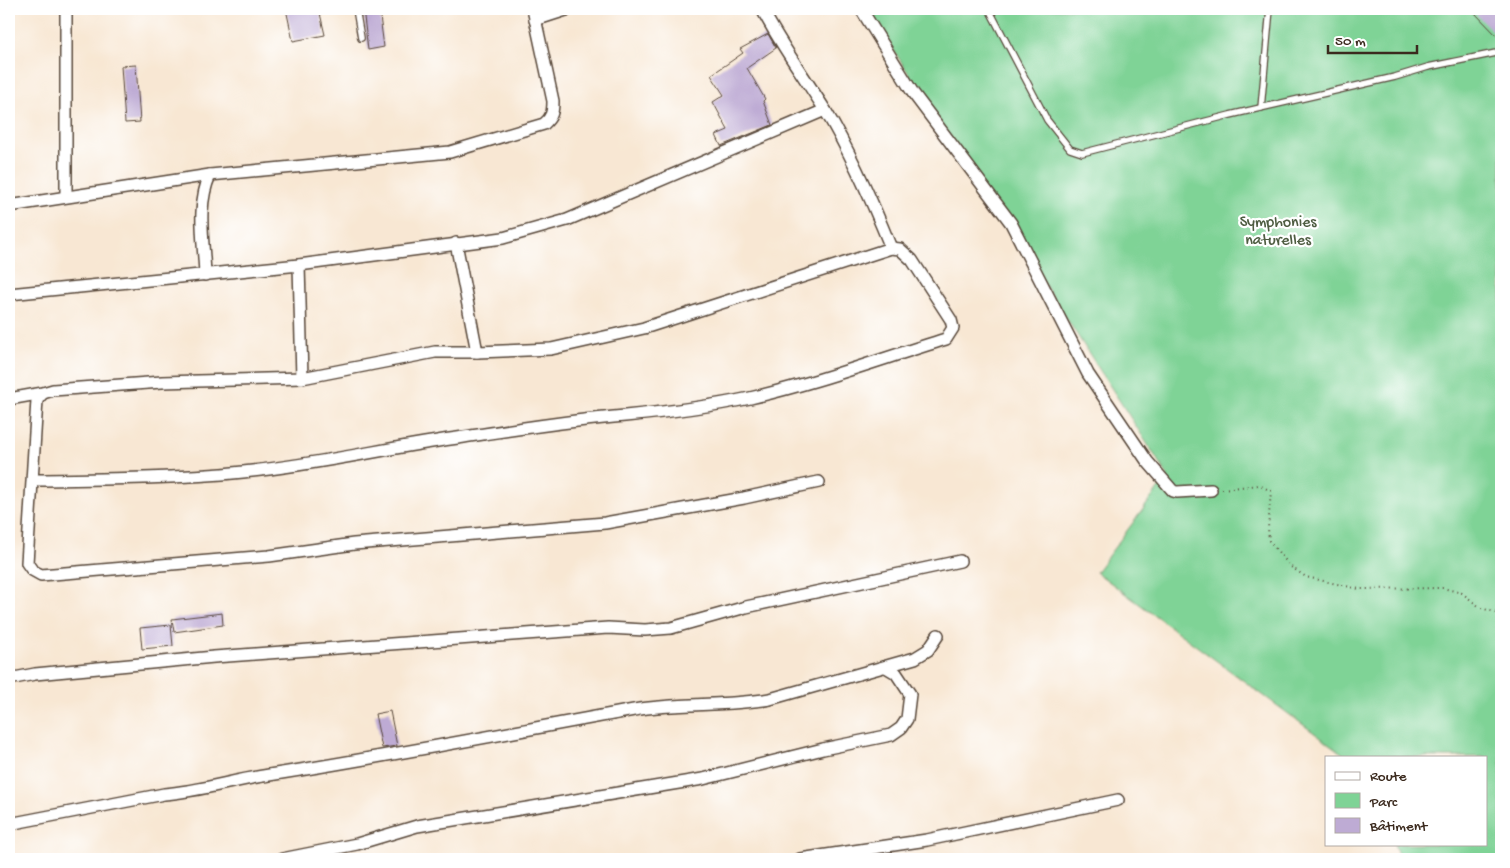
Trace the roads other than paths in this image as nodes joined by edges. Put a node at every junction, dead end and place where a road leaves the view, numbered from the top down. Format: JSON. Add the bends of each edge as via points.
{"nodes":[{"id":1,"x":66,"y":9,"type":"edge"},
{"id":2,"x":356,"y":9,"type":"edge"},
{"id":3,"x":569,"y":9,"type":"edge"},
{"id":4,"x":762,"y":9,"type":"edge"},
{"id":5,"x":861,"y":9,"type":"edge"},
{"id":6,"x":1270,"y":9,"type":"edge"},
{"id":7,"x":991,"y":13,"type":"dead end"},
{"id":8,"x":534,"y":14,"type":"edge"},
{"id":9,"x":361,"y":38,"type":"dead end"},
{"id":10,"x":1501,"y":52,"type":"edge"},
{"id":11,"x":1261,"y":108,"type":"junction"},
{"id":12,"x":825,"y":110,"type":"junction"},
{"id":13,"x":210,"y":175,"type":"junction"},
{"id":14,"x":66,"y":196,"type":"junction"},
{"id":15,"x":9,"y":206,"type":"edge"},
{"id":16,"x":456,"y":243,"type":"junction"},
{"id":17,"x":891,"y":248,"type":"junction"},
{"id":18,"x":299,"y":265,"type":"junction"},
{"id":19,"x":205,"y":275,"type":"junction"},
{"id":20,"x":9,"y":294,"type":"edge"},
{"id":21,"x":477,"y":352,"type":"junction"},
{"id":22,"x":302,"y":378,"type":"junction"},
{"id":23,"x":43,"y":393,"type":"junction"},
{"id":24,"x":9,"y":399,"type":"edge"},
{"id":25,"x":34,"y":480,"type":"junction"},
{"id":26,"x":818,"y":482,"type":"dead end"},
{"id":27,"x":1211,"y":490,"type":"road end"},
{"id":28,"x":960,"y":561,"type":"dead end"},
{"id":29,"x":938,"y":635,"type":"dead end"},
{"id":30,"x":886,"y":667,"type":"junction"},
{"id":31,"x":9,"y":679,"type":"edge"},
{"id":32,"x":1118,"y":800,"type":"dead end"},
{"id":33,"x":9,"y":824,"type":"edge"},
{"id":34,"x":282,"y":859,"type":"edge"},
{"id":35,"x":800,"y":859,"type":"edge"}],
"edges":[{"from":1,"to":14,"type":"street"},
{"from":2,"to":9,"type":"lane"},
{"from":3,"to":8,"type":"street"},
{"from":4,"to":12,"type":"street","via":[[777,38]]},
{"from":5,"to":27,"type":"street","via":[[912,93],[1011,223],[1088,374],[1147,461],[1173,491]]},
{"from":6,"to":11,"type":"lane"},
{"from":7,"to":11,"type":"lane","via":[[1047,120],[1070,149],[1082,153]]},
{"from":8,"to":13,"type":"street","via":[[553,101],[553,111],[544,124],[450,152]]},
{"from":10,"to":11,"type":"lane"},
{"from":12,"to":16,"type":"street","via":[[567,220],[503,238]]},
{"from":12,"to":17,"type":"street","via":[[874,205]]},
{"from":13,"to":14,"type":"street"},
{"from":13,"to":19,"type":"street","via":[[204,191],[202,213]]},
{"from":14,"to":15,"type":"street"},
{"from":16,"to":18,"type":"street"},
{"from":16,"to":21,"type":"street"},
{"from":17,"to":21,"type":"street","via":[[618,335],[551,349]]},
{"from":17,"to":25,"type":"street","via":[[900,248],[912,260],[951,320],[952,333],[946,339],[751,397],[660,414],[464,437],[243,472],[166,478]]},
{"from":18,"to":19,"type":"street"},
{"from":18,"to":22,"type":"street"},
{"from":19,"to":20,"type":"street"},
{"from":21,"to":22,"type":"street","via":[[435,352]]},
{"from":22,"to":23,"type":"street","via":[[162,382]]},
{"from":23,"to":24,"type":"street"},
{"from":23,"to":25,"type":"street","via":[[37,400]]},
{"from":25,"to":26,"type":"street","via":[[27,563],[41,575],[605,523]]},
{"from":28,"to":31,"type":"street","via":[[746,607],[671,628],[608,628],[233,656]]},
{"from":29,"to":30,"type":"street","via":[[928,650],[915,658]]},
{"from":30,"to":33,"type":"street","via":[[747,703],[682,704],[637,709]]},
{"from":30,"to":34,"type":"street","via":[[896,673],[910,694],[907,719],[891,735],[703,779],[417,826],[357,844]]},
{"from":32,"to":35,"type":"street","via":[[927,840]]}]}
